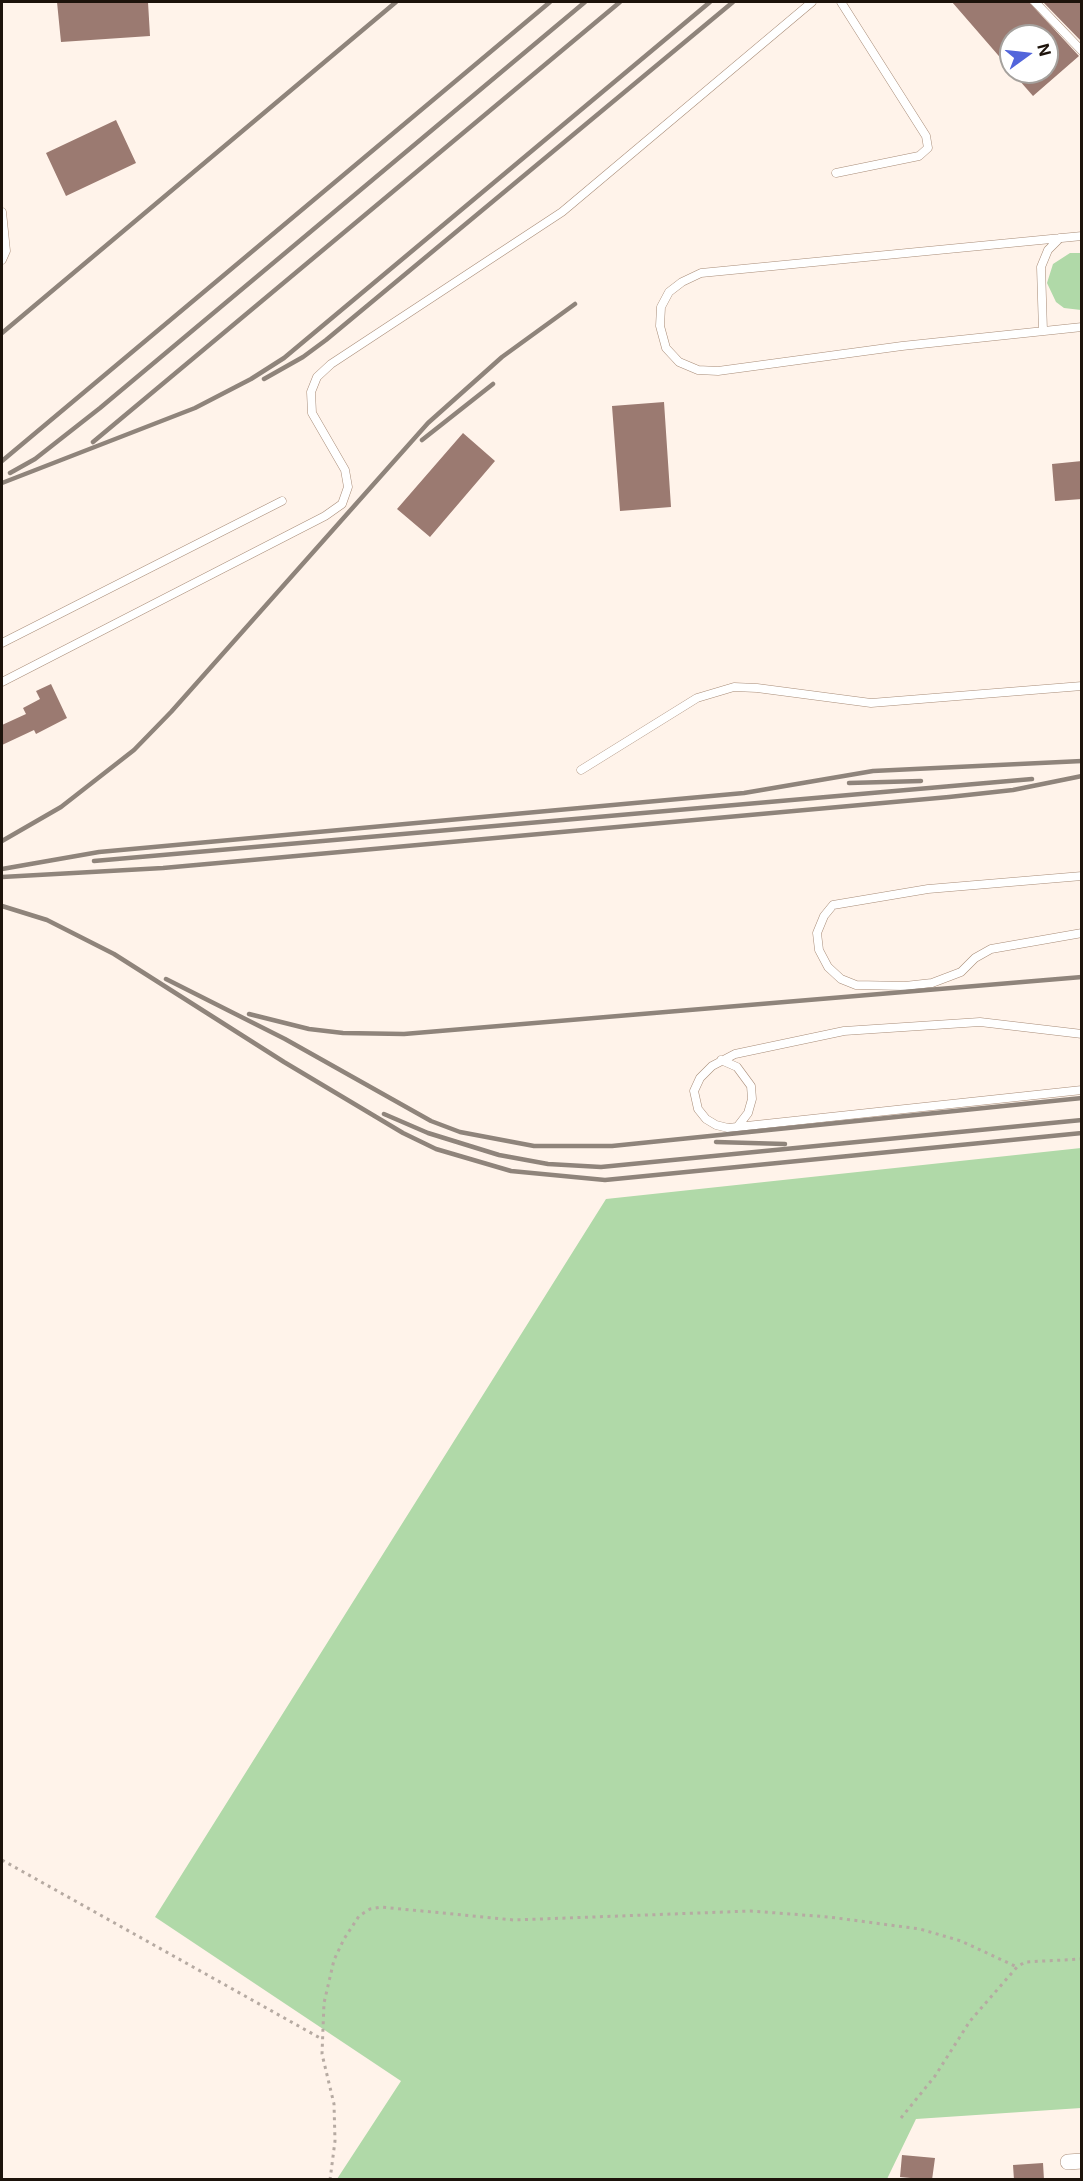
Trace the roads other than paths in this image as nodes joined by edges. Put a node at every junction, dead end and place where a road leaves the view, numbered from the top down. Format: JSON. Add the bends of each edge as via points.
{"nodes":[{"id":1,"x":812,"y":2,"type":"edge"},
{"id":2,"x":841,"y":2,"type":"edge"},
{"id":3,"x":1035,"y":2,"type":"edge"},
{"id":4,"x":1082,"y":51,"type":"edge"},
{"id":5,"x":837,"y":173,"type":"dead end"},
{"id":6,"x":2,"y":212,"type":"edge"},
{"id":7,"x":1082,"y":236,"type":"edge"},
{"id":8,"x":1060,"y":238,"type":"junction"},
{"id":9,"x":2,"y":260,"type":"edge"},
{"id":10,"x":1082,"y":327,"type":"edge"},
{"id":11,"x":1043,"y":331,"type":"junction"},
{"id":12,"x":282,"y":501,"type":"dead end"},
{"id":13,"x":2,"y":643,"type":"edge"},
{"id":14,"x":2,"y":682,"type":"edge"},
{"id":15,"x":1082,"y":686,"type":"edge"},
{"id":16,"x":581,"y":770,"type":"dead end"},
{"id":17,"x":1082,"y":876,"type":"edge"},
{"id":18,"x":1082,"y":933,"type":"edge"},
{"id":19,"x":1082,"y":1035,"type":"edge"},
{"id":20,"x":721,"y":1060,"type":"junction"},
{"id":21,"x":1082,"y":1090,"type":"edge"},
{"id":22,"x":738,"y":1126,"type":"junction"}],
"edges":[{"from":1,"to":14,"type":"lane","via":[[562,212],[317,377],[311,392],[312,413],[345,470],[348,487],[342,504],[326,516]]},
{"from":2,"to":5,"type":"lane","via":[[926,136],[928,148],[920,156]]},
{"from":3,"to":4,"type":"lane"},
{"from":6,"to":9,"type":"lane","via":[[6,251]]},
{"from":7,"to":8,"type":"lane"},
{"from":8,"to":11,"type":"lane","via":[[1048,250],[1041,267]]},
{"from":8,"to":11,"type":"lane","via":[[701,273],[669,292],[661,307],[660,327],[666,348],[679,362],[698,370],[718,371]]},
{"from":10,"to":11,"type":"lane"},
{"from":12,"to":13,"type":"lane"},
{"from":15,"to":16,"type":"lane","via":[[871,703],[734,687],[697,698]]},
{"from":17,"to":18,"type":"lane","via":[[928,889],[833,905],[817,933],[819,950],[828,967],[842,979],[856,985],[905,986],[932,983],[961,972],[975,957],[992,949]]},
{"from":19,"to":20,"type":"lane","via":[[980,1022],[844,1031]]},
{"from":20,"to":22,"type":"lane","via":[[737,1067],[751,1086],[748,1113]]},
{"from":20,"to":22,"type":"lane","via":[[700,1078],[694,1100],[706,1119],[716,1125]]},
{"from":21,"to":22,"type":"lane"}]}
